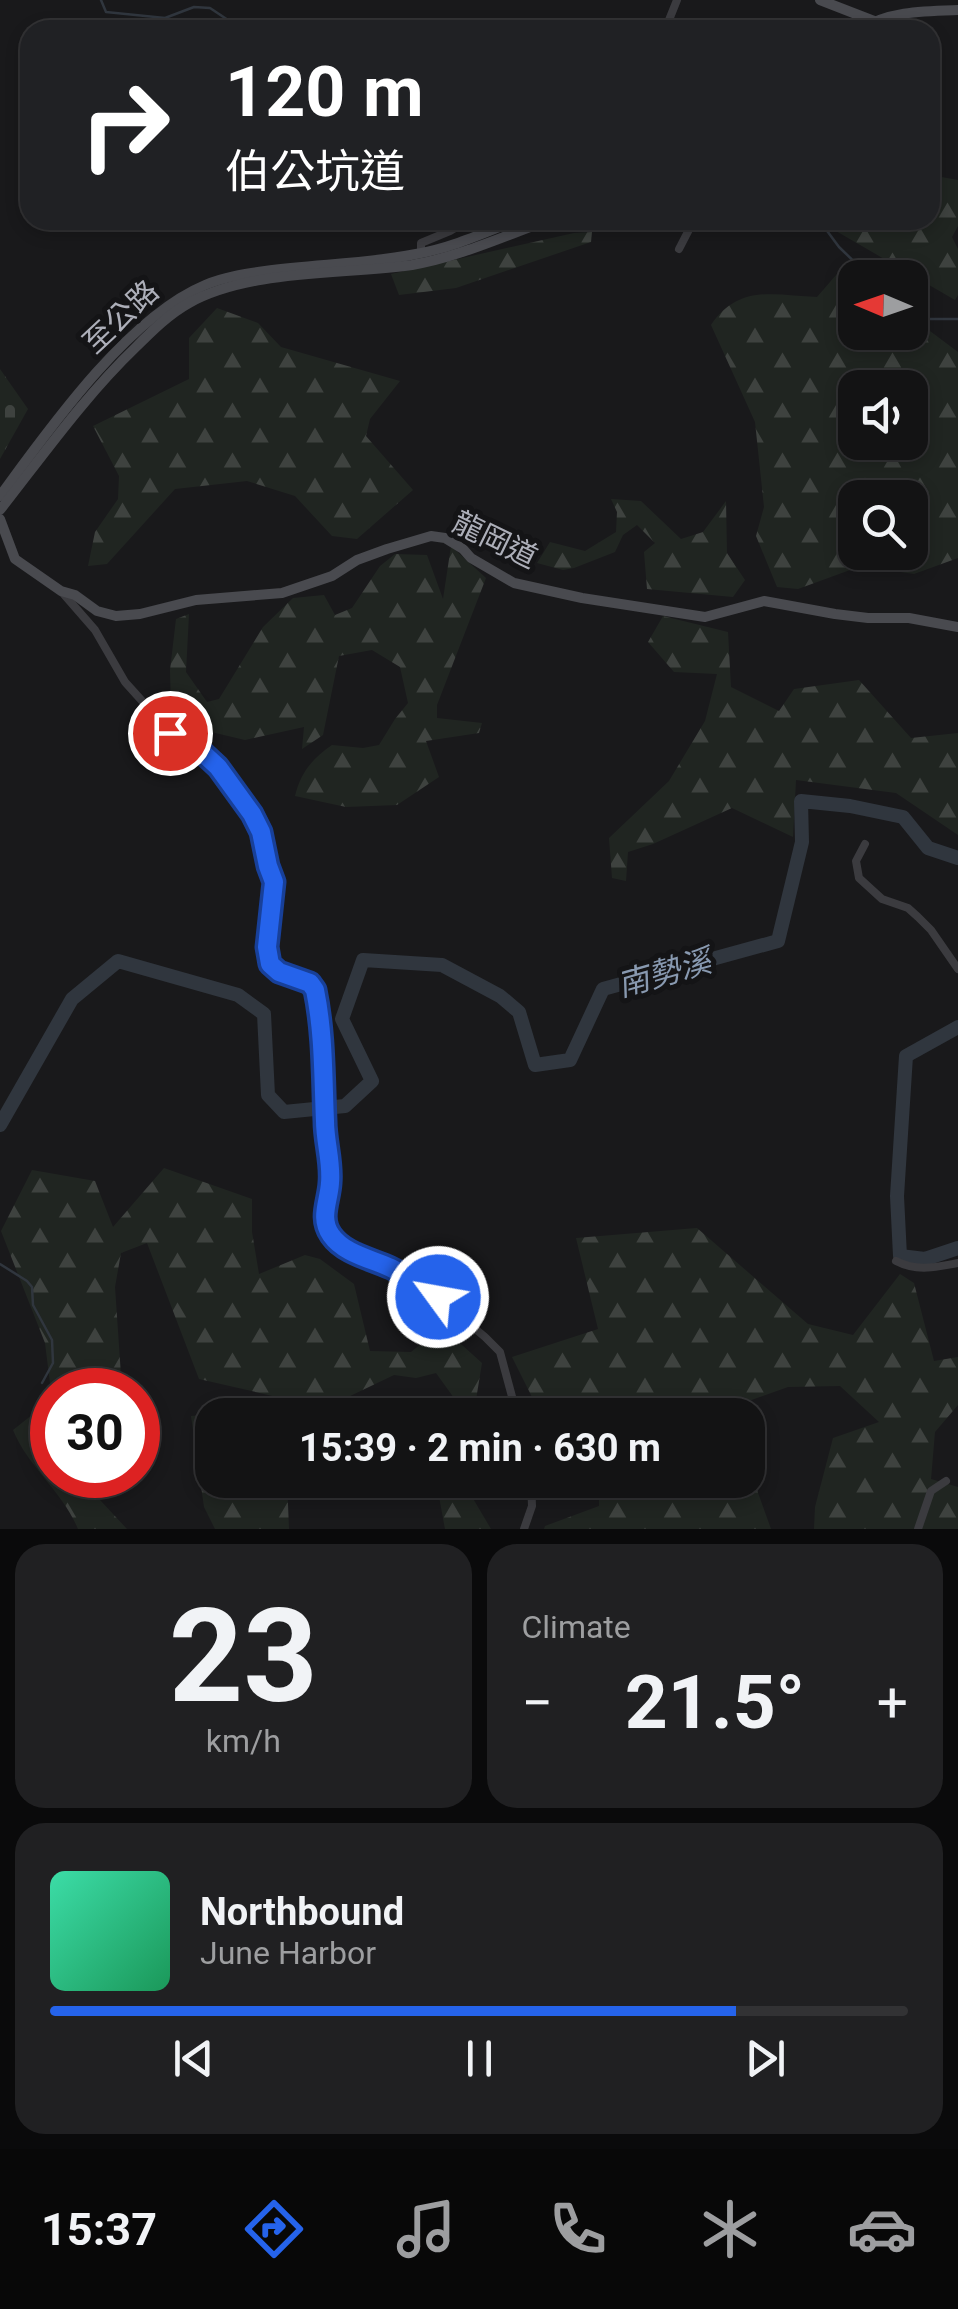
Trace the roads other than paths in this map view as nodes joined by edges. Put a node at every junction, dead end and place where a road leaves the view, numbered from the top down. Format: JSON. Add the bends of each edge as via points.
{"nodes":[{"id":1,"x":820,"y":0,"type":"edge"},
{"id":2,"x":913,"y":6,"type":"edge"},
{"id":3,"x":958,"y":10,"type":"edge"},
{"id":4,"x":871,"y":20,"type":"edge"},
{"id":5,"x":877,"y":20,"type":"edge"},
{"id":6,"x":452,"y":230,"type":"edge"},
{"id":7,"x":497,"y":230,"type":"edge"},
{"id":8,"x":503,"y":230,"type":"edge"},
{"id":9,"x":689,"y":230,"type":"edge"},
{"id":10,"x":680,"y":249,"type":"dead end"},
{"id":11,"x":421,"y":253,"type":"junction"},
{"id":12,"x":331,"y":268,"type":"junction"},
{"id":13,"x":90,"y":388,"type":"junction"},
{"id":14,"x":0,"y":496,"type":"edge"},
{"id":15,"x":0,"y":510,"type":"edge"},
{"id":16,"x":0,"y":520,"type":"edge"},
{"id":17,"x":61,"y":591,"type":"junction"},
{"id":18,"x":958,"y":626,"type":"edge"},
{"id":19,"x":865,"y":844,"type":"dead end"},
{"id":20,"x":958,"y":968,"type":"edge"},
{"id":21,"x":896,"y":1261,"type":"dead end"},
{"id":22,"x":958,"y":1263,"type":"edge"},
{"id":23,"x":512,"y":1398,"type":"edge"},
{"id":24,"x":946,"y":1481,"type":"dead end"},
{"id":25,"x":532,"y":1498,"type":"edge"},
{"id":26,"x":524,"y":1529,"type":"edge"},
{"id":27,"x":918,"y":1529,"type":"edge"}],
"edges":[{"from":1,"to":4,"type":"street"},
{"from":2,"to":3,"type":"street"},
{"from":2,"to":5,"type":"street"},
{"from":6,"to":11,"type":"street","via":[[421,243]]},
{"from":7,"to":11,"type":"street"},
{"from":8,"to":12,"type":"street","via":[[442,259]]},
{"from":9,"to":10,"type":"street"},
{"from":11,"to":12,"type":"street"},
{"from":12,"to":13,"type":"street","name":"至公路","via":[[246,284],[187,304],[152,323]]},
{"from":13,"to":14,"type":"street","name":"至公路"},
{"from":13,"to":15,"type":"street"},
{"from":16,"to":17,"type":"street","name":"龍岡道","via":[[16,558]]},
{"from":17,"to":18,"type":"street","name":"龍岡道","via":[[116,616],[282,593],[432,536],[514,583],[582,598],[705,617],[764,602]]},
{"from":17,"to":23,"type":"street","via":[[95,630],[125,682],[170,733],[218,767],[261,832],[274,882],[270,964],[315,990],[331,1181],[324,1211],[332,1238],[438,1297],[485,1336],[500,1352]]},
{"from":19,"to":20,"type":"street","via":[[856,861],[858,878],[882,899],[908,908]]},
{"from":21,"to":22,"type":"street","via":[[928,1269]]},
{"from":24,"to":27,"type":"street","via":[[931,1491]]},
{"from":25,"to":26,"type":"street"}]}
